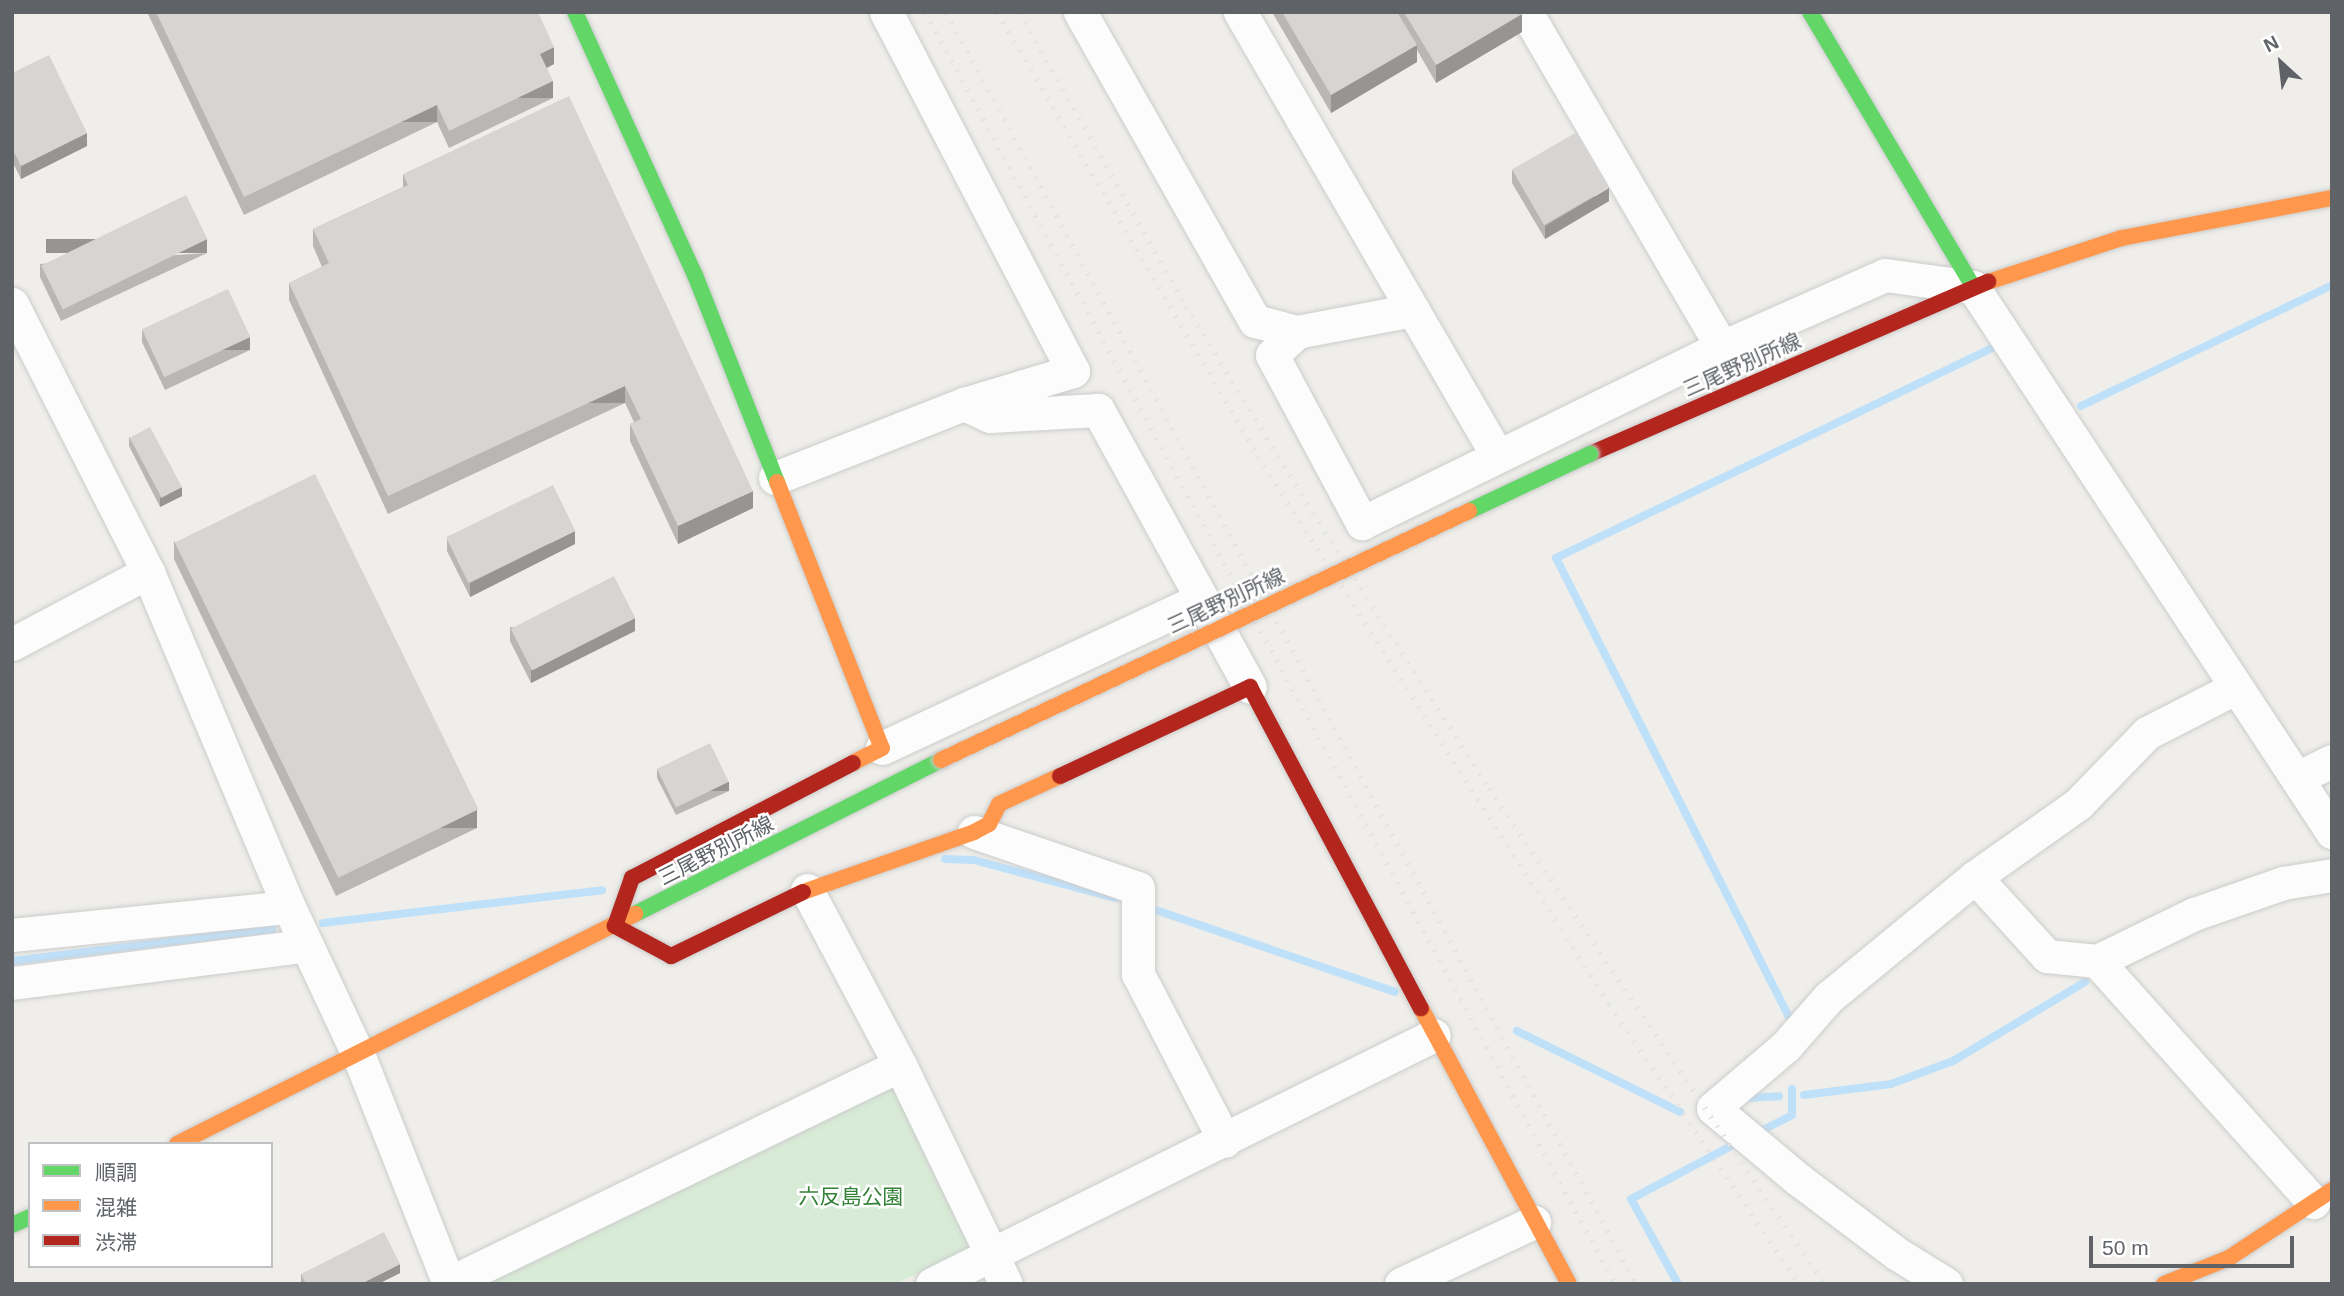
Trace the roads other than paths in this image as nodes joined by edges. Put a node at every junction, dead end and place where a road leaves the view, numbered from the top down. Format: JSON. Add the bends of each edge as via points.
{"nodes":[{"id":1,"x":575,"y":12,"type":"edge"},
{"id":2,"x":886,"y":12,"type":"edge"},
{"id":3,"x":1080,"y":12,"type":"edge"},
{"id":4,"x":1240,"y":12,"type":"edge"},
{"id":5,"x":1526,"y":12,"type":"edge"},
{"id":6,"x":1810,"y":12,"type":"edge"},
{"id":7,"x":2332,"y":198,"type":"edge"},
{"id":8,"x":1973,"y":287,"type":"junction"},
{"id":9,"x":12,"y":304,"type":"edge"},
{"id":10,"x":1413,"y":310,"type":"junction"},
{"id":11,"x":1297,"y":332,"type":"junction"},
{"id":12,"x":1722,"y":347,"type":"junction"},
{"id":13,"x":964,"y":404,"type":"junction"},
{"id":14,"x":1497,"y":455,"type":"junction"},
{"id":15,"x":775,"y":478,"type":"junction"},
{"id":16,"x":148,"y":572,"type":"junction"},
{"id":17,"x":1202,"y":599,"type":"junction"},
{"id":18,"x":12,"y":644,"type":"edge"},
{"id":19,"x":1250,"y":687,"type":"junction"},
{"id":20,"x":2233,"y":689,"type":"junction"},
{"id":21,"x":882,"y":748,"type":"junction"},
{"id":22,"x":2332,"y":761,"type":"edge"},
{"id":23,"x":2297,"y":778,"type":"junction"},
{"id":24,"x":974,"y":832,"type":"junction"},
{"id":25,"x":2332,"y":832,"type":"edge"},
{"id":26,"x":2332,"y":875,"type":"edge"},
{"id":27,"x":1975,"y":877,"type":"junction"},
{"id":28,"x":807,"y":890,"type":"junction"},
{"id":29,"x":289,"y":907,"type":"junction"},
{"id":30,"x":615,"y":926,"type":"junction"},
{"id":31,"x":12,"y":935,"type":"edge"},
{"id":32,"x":307,"y":945,"type":"junction"},
{"id":33,"x":2097,"y":961,"type":"junction"},
{"id":34,"x":12,"y":983,"type":"edge"},
{"id":35,"x":1434,"y":1035,"type":"junction"},
{"id":36,"x":358,"y":1054,"type":"junction"},
{"id":37,"x":900,"y":1065,"type":"junction"},
{"id":38,"x":1225,"y":1141,"type":"junction"},
{"id":39,"x":181,"y":1142,"type":"edge"},
{"id":40,"x":2322,"y":1196,"type":"edge"},
{"id":41,"x":28,"y":1218,"type":"edge"},
{"id":42,"x":1534,"y":1222,"type":"junction"},
{"id":43,"x":12,"y":1225,"type":"edge"},
{"id":44,"x":1000,"y":1270,"type":"edge"},
{"id":45,"x":448,"y":1284,"type":"edge"},
{"id":46,"x":932,"y":1284,"type":"edge"},
{"id":47,"x":1401,"y":1284,"type":"edge"},
{"id":48,"x":1569,"y":1284,"type":"edge"},
{"id":49,"x":1946,"y":1284,"type":"edge"},
{"id":50,"x":2164,"y":1284,"type":"edge"}],
"edges":[{"from":1,"to":15,"type":"street","via":[[651,173]]},
{"from":2,"to":13,"type":"street","via":[[1073,371]]},
{"from":3,"to":11,"type":"street","via":[[1255,321]]},
{"from":4,"to":10,"type":"street"},
{"from":5,"to":12,"type":"street"},
{"from":6,"to":8,"type":"street"},
{"from":7,"to":8,"type":"street","name":"三尾野別所線","via":[[2122,238]]},
{"from":8,"to":12,"type":"street","via":[[1885,275]]},
{"from":8,"to":20,"type":"street","via":[[2071,430]]},
{"from":8,"to":30,"type":"street","name":"三尾野別所線","bridge":true,"via":[[1590,454],[941,760]]},
{"from":9,"to":16,"type":"street"},
{"from":10,"to":11,"type":"street"},
{"from":10,"to":14,"type":"street"},
{"from":11,"to":14,"type":"street","via":[[1272,355],[1362,523]]},
{"from":12,"to":14,"type":"street"},
{"from":13,"to":15,"type":"street"},
{"from":13,"to":17,"type":"street","via":[[990,416],[1098,410]]},
{"from":15,"to":21,"type":"street"},
{"from":16,"to":18,"type":"street"},
{"from":16,"to":29,"type":"street"},
{"from":17,"to":19,"type":"street"},
{"from":17,"to":21,"type":"street"},
{"from":19,"to":24,"type":"street","via":[[999,804],[989,824]]},
{"from":19,"to":35,"type":"street"},
{"from":20,"to":23,"type":"street"},
{"from":20,"to":27,"type":"street","via":[[2147,733],[2078,804]]},
{"from":21,"to":30,"type":"street","via":[[632,878]]},
{"from":22,"to":23,"type":"street"},
{"from":23,"to":25,"type":"street"},
{"from":24,"to":28,"type":"street"},
{"from":24,"to":38,"type":"street","via":[[1138,888],[1138,974]]},
{"from":26,"to":33,"type":"street","via":[[2283,883],[2194,914]]},
{"from":27,"to":33,"type":"street","via":[[2047,956]]},
{"from":27,"to":49,"type":"street","via":[[1829,997],[1785,1047],[1713,1108],[1799,1180],[1896,1253]]},
{"from":28,"to":30,"type":"street","via":[[671,956]]},
{"from":28,"to":37,"type":"street"},
{"from":29,"to":31,"type":"street"},
{"from":29,"to":32,"type":"street"},
{"from":30,"to":36,"type":"street","name":"三尾野別所線"},
{"from":32,"to":34,"type":"street"},
{"from":32,"to":36,"type":"street"},
{"from":33,"to":40,"type":"street"},
{"from":35,"to":38,"type":"street"},
{"from":35,"to":42,"type":"street"},
{"from":36,"to":39,"type":"street","name":"三尾野別所線"},
{"from":36,"to":45,"type":"street"},
{"from":37,"to":44,"type":"street"},
{"from":37,"to":45,"type":"street"},
{"from":38,"to":44,"type":"street"},
{"from":40,"to":50,"type":"street","via":[[2228,1258]]},
{"from":41,"to":43,"type":"street"},
{"from":42,"to":47,"type":"street"},
{"from":42,"to":48,"type":"street"},
{"from":44,"to":46,"type":"street"}]}
